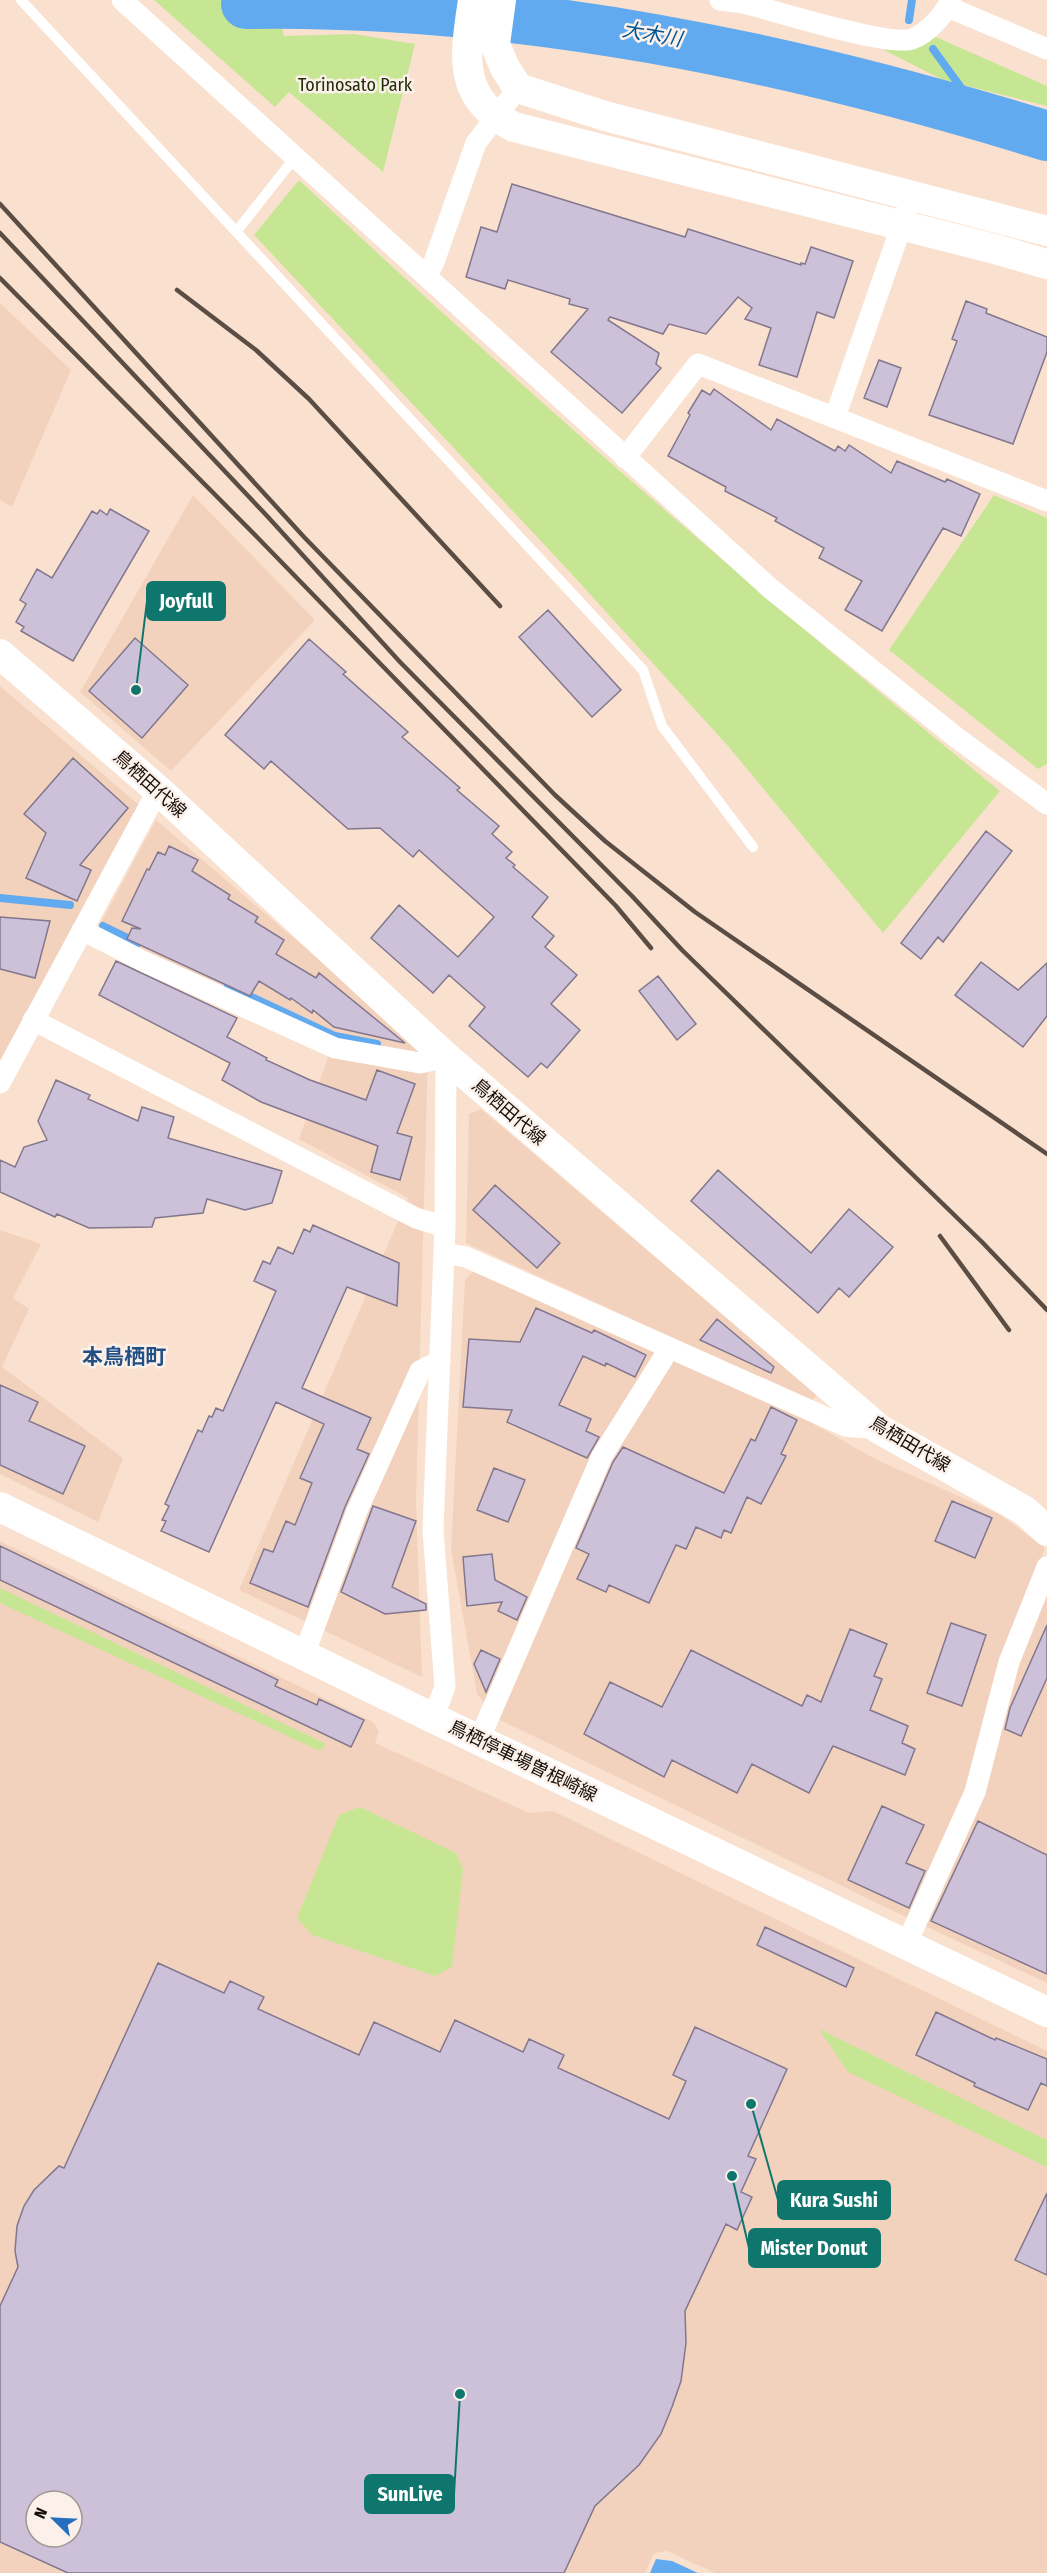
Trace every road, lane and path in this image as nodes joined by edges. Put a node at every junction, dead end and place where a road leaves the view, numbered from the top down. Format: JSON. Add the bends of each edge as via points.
{"nodes":[{"id":1,"x":21,"y":0,"type":"edge"},
{"id":2,"x":122,"y":0,"type":"edge"},
{"id":3,"x":473,"y":0,"type":"edge"},
{"id":4,"x":501,"y":0,"type":"edge"},
{"id":5,"x":720,"y":0,"type":"edge"},
{"id":6,"x":745,"y":2,"type":"edge"},
{"id":7,"x":949,"y":3,"type":"edge"},
{"id":8,"x":481,"y":43,"type":"junction"},
{"id":9,"x":1047,"y":50,"type":"edge"},
{"id":10,"x":518,"y":88,"type":"junction"},
{"id":11,"x":496,"y":118,"type":"junction"},
{"id":12,"x":296,"y":156,"type":"junction"},
{"id":13,"x":911,"y":197,"type":"junction"},
{"id":14,"x":901,"y":226,"type":"junction"},
{"id":15,"x":1047,"y":231,"type":"edge"},
{"id":16,"x":236,"y":232,"type":"junction"},
{"id":17,"x":1047,"y":264,"type":"edge"},
{"id":18,"x":427,"y":275,"type":"junction"},
{"id":19,"x":835,"y":417,"type":"junction"},
{"id":20,"x":625,"y":458,"type":"junction"},
{"id":21,"x":1047,"y":501,"type":"edge"},
{"id":22,"x":0,"y":654,"type":"edge"},
{"id":23,"x":158,"y":790,"type":"junction"},
{"id":24,"x":1045,"y":798,"type":"edge"},
{"id":25,"x":753,"y":847,"type":"dead end"},
{"id":26,"x":82,"y":930,"type":"junction"},
{"id":27,"x":33,"y":1020,"type":"junction"},
{"id":28,"x":446,"y":1057,"type":"junction"},
{"id":29,"x":0,"y":1083,"type":"edge"},
{"id":30,"x":445,"y":1227,"type":"junction"},
{"id":31,"x":444,"y":1253,"type":"junction"},
{"id":32,"x":669,"y":1349,"type":"junction"},
{"id":33,"x":440,"y":1361,"type":"junction"},
{"id":34,"x":879,"y":1429,"type":"junction"},
{"id":35,"x":0,"y":1507,"type":"edge"},
{"id":36,"x":1047,"y":1531,"type":"edge"},
{"id":37,"x":1047,"y":1567,"type":"edge"},
{"id":38,"x":304,"y":1655,"type":"junction"},
{"id":39,"x":433,"y":1718,"type":"junction"},
{"id":40,"x":479,"y":1740,"type":"junction"},
{"id":41,"x":906,"y":1945,"type":"junction"},
{"id":42,"x":1047,"y":2012,"type":"edge"}],
"edges":[{"from":1,"to":16,"type":"lane"},
{"from":2,"to":12,"type":"street"},
{"from":3,"to":8,"type":"main road"},
{"from":4,"to":8,"type":"main road"},
{"from":5,"to":6,"type":"street"},
{"from":6,"to":7,"type":"street","via":[[884,40],[912,39],[933,24]]},
{"from":7,"to":9,"type":"street"},
{"from":8,"to":10,"type":"main road"},
{"from":8,"to":11,"type":"main road","via":[[466,62],[474,93]]},
{"from":10,"to":11,"type":"street"},
{"from":10,"to":13,"type":"main road","via":[[605,116]]},
{"from":11,"to":14,"type":"main road","via":[[514,127]]},
{"from":11,"to":18,"type":"street","via":[[476,143]]},
{"from":12,"to":16,"type":"lane"},
{"from":12,"to":18,"type":"street"},
{"from":13,"to":14,"type":"street"},
{"from":13,"to":15,"type":"main road"},
{"from":14,"to":17,"type":"main road"},
{"from":14,"to":19,"type":"street"},
{"from":16,"to":25,"type":"lane","via":[[643,670],[662,726]]},
{"from":18,"to":20,"type":"street"},
{"from":19,"to":20,"type":"street","via":[[698,364]]},
{"from":19,"to":21,"type":"street"},
{"from":20,"to":24,"type":"street","via":[[771,589],[957,738]]},
{"from":22,"to":23,"type":"main road","name":"鳥栖田代線"},
{"from":23,"to":26,"type":"street"},
{"from":23,"to":28,"type":"main road","name":"鳥栖田代線"},
{"from":26,"to":27,"type":"street"},
{"from":26,"to":28,"type":"street","via":[[335,1048],[420,1063]]},
{"from":27,"to":29,"type":"street"},
{"from":27,"to":30,"type":"street","via":[[416,1218]]},
{"from":28,"to":30,"type":"street"},
{"from":28,"to":34,"type":"main road","name":"鳥栖田代線"},
{"from":30,"to":31,"type":"street"},
{"from":31,"to":32,"type":"street","via":[[466,1257]]},
{"from":31,"to":33,"type":"street"},
{"from":32,"to":34,"type":"street","via":[[844,1426]]},
{"from":32,"to":40,"type":"street","via":[[602,1456]]},
{"from":33,"to":38,"type":"street","via":[[420,1371],[357,1511]]},
{"from":33,"to":39,"type":"street","via":[[433,1530],[445,1687]]},
{"from":34,"to":36,"type":"main road","name":"鳥栖田代線","via":[[1025,1511]]},
{"from":35,"to":38,"type":"main road","name":"鳥栖停車場曽根崎線"},
{"from":37,"to":41,"type":"street","via":[[1009,1662],[975,1792]]},
{"from":38,"to":39,"type":"main road","name":"鳥栖停車場曽根崎線"},
{"from":39,"to":40,"type":"main road","name":"鳥栖停車場曽根崎線"},
{"from":40,"to":41,"type":"main road","name":"鳥栖停車場曽根崎線"},
{"from":41,"to":42,"type":"main road","name":"鳥栖停車場曽根崎線"}]}
